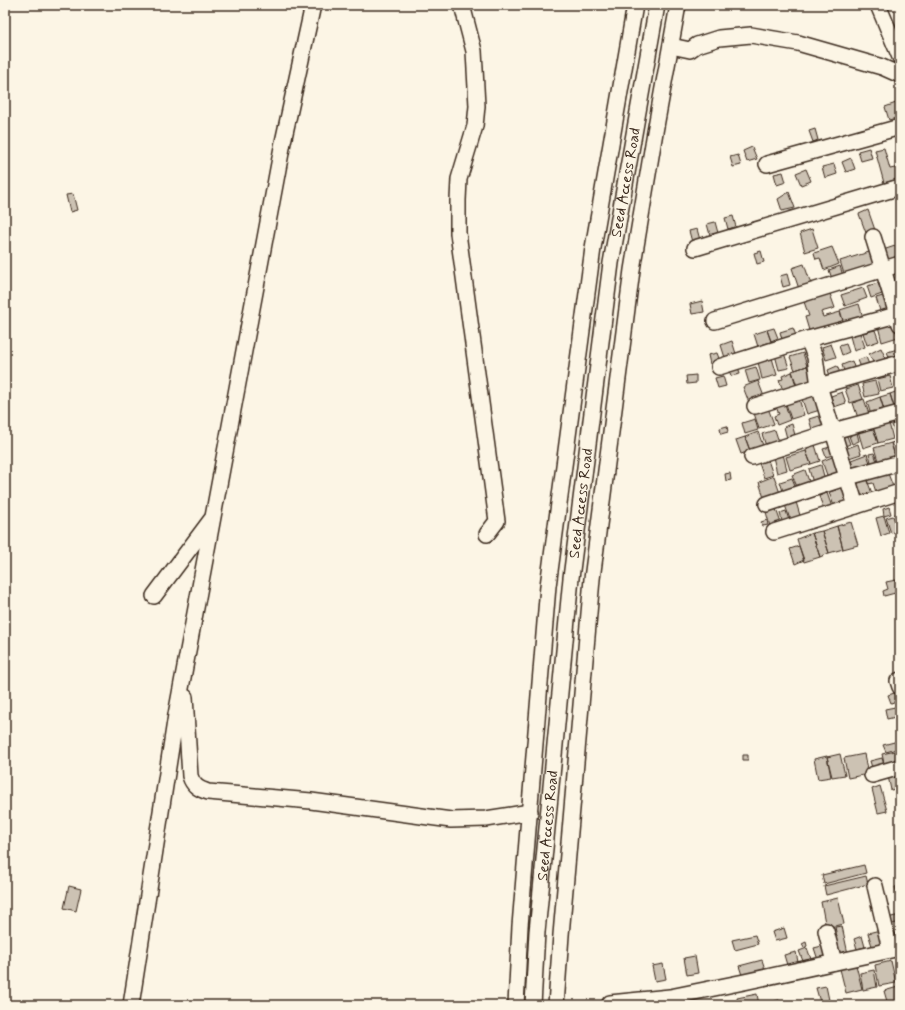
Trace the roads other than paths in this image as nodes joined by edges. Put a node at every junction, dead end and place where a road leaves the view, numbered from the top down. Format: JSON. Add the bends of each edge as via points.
{"nodes":[{"id":1,"x":313,"y":5,"type":"edge"},
{"id":2,"x":462,"y":5,"type":"edge"},
{"id":3,"x":635,"y":5,"type":"edge"},
{"id":4,"x":657,"y":5,"type":"edge"},
{"id":5,"x":678,"y":5,"type":"edge"},
{"id":6,"x":878,"y":5,"type":"edge"},
{"id":7,"x":671,"y":46,"type":"junction"},
{"id":8,"x":900,"y":57,"type":"edge"},
{"id":9,"x":900,"y":75,"type":"edge"},
{"id":10,"x":900,"y":127,"type":"edge"},
{"id":11,"x":767,"y":164,"type":"dead end"},
{"id":12,"x":900,"y":187,"type":"edge"},
{"id":13,"x":872,"y":237,"type":"dead end"},
{"id":14,"x":695,"y":248,"type":"dead end"},
{"id":15,"x":900,"y":264,"type":"edge"},
{"id":16,"x":883,"y":269,"type":"junction"},
{"id":17,"x":899,"y":318,"type":"edge"},
{"id":18,"x":715,"y":320,"type":"dead end"},
{"id":19,"x":808,"y":339,"type":"junction"},
{"id":20,"x":900,"y":363,"type":"edge"},
{"id":21,"x":719,"y":367,"type":"dead end"},
{"id":22,"x":819,"y":386,"type":"junction"},
{"id":23,"x":755,"y":406,"type":"dead end"},
{"id":24,"x":900,"y":413,"type":"edge"},
{"id":25,"x":833,"y":431,"type":"junction"},
{"id":26,"x":752,"y":457,"type":"dead end"},
{"id":27,"x":900,"y":463,"type":"edge"},
{"id":28,"x":848,"y":477,"type":"junction"},
{"id":29,"x":900,"y":492,"type":"edge"},
{"id":30,"x":767,"y":504,"type":"dead end"},
{"id":31,"x":856,"y":506,"type":"junction"},
{"id":32,"x":214,"y":516,"type":"junction"},
{"id":33,"x":774,"y":532,"type":"dead end"},
{"id":34,"x":487,"y":534,"type":"dead end"},
{"id":35,"x":154,"y":596,"type":"dead end"},
{"id":36,"x":183,"y":678,"type":"junction"},
{"id":37,"x":900,"y":680,"type":"edge"},
{"id":38,"x":900,"y":687,"type":"edge"},
{"id":39,"x":900,"y":767,"type":"edge"},
{"id":40,"x":872,"y":775,"type":"dead end"},
{"id":41,"x":530,"y":812,"type":"junction"},
{"id":42,"x":875,"y":886,"type":"dead end"},
{"id":43,"x":826,"y":932,"type":"dead end"},
{"id":44,"x":895,"y":948,"type":"edge"},
{"id":45,"x":834,"y":962,"type":"junction"},
{"id":46,"x":610,"y":1003,"type":"dead end"},
{"id":47,"x":132,"y":1005,"type":"edge"},
{"id":48,"x":516,"y":1005,"type":"edge"},
{"id":49,"x":533,"y":1005,"type":"edge"},
{"id":50,"x":556,"y":1005,"type":"edge"}],
"edges":[{"from":1,"to":32,"type":"street","via":[[283,142]]},
{"from":2,"to":34,"type":"street","via":[[474,51],[477,106],[476,126],[459,179],[458,232],[497,521]]},
{"from":3,"to":41,"type":"street","via":[[592,248],[548,578]]},
{"from":4,"to":49,"type":"street","name":"Seed Access Road","via":[[611,263],[571,578],[537,932]]},
{"from":5,"to":7,"type":"street","name":"Seed Access Road"},
{"from":6,"to":8,"type":"street"},
{"from":7,"to":9,"type":"street","via":[[690,50],[718,38],[751,34],[798,43],[882,67]]},
{"from":7,"to":50,"type":"street","name":"Seed Access Road","via":[[632,270],[592,579]]},
{"from":10,"to":11,"type":"street"},
{"from":12,"to":14,"type":"street"},
{"from":13,"to":16,"type":"street"},
{"from":15,"to":16,"type":"street"},
{"from":16,"to":17,"type":"street"},
{"from":16,"to":18,"type":"street"},
{"from":17,"to":19,"type":"street"},
{"from":19,"to":21,"type":"street"},
{"from":19,"to":22,"type":"street","via":[[815,357]]},
{"from":20,"to":22,"type":"street"},
{"from":22,"to":23,"type":"street"},
{"from":22,"to":25,"type":"street"},
{"from":24,"to":25,"type":"street"},
{"from":25,"to":26,"type":"street"},
{"from":25,"to":28,"type":"street"},
{"from":27,"to":28,"type":"street"},
{"from":28,"to":30,"type":"street"},
{"from":28,"to":31,"type":"street"},
{"from":29,"to":31,"type":"street"},
{"from":31,"to":33,"type":"street"},
{"from":32,"to":35,"type":"street"},
{"from":32,"to":36,"type":"street"},
{"from":36,"to":41,"type":"street","via":[[190,776],[192,782],[201,790],[311,801],[451,820],[486,819]]},
{"from":36,"to":47,"type":"street"},
{"from":37,"to":38,"type":"street"},
{"from":39,"to":40,"type":"street"},
{"from":41,"to":48,"type":"street"},
{"from":42,"to":44,"type":"street"},
{"from":43,"to":45,"type":"street"},
{"from":44,"to":45,"type":"street"},
{"from":45,"to":46,"type":"street","via":[[670,997]]}]}
